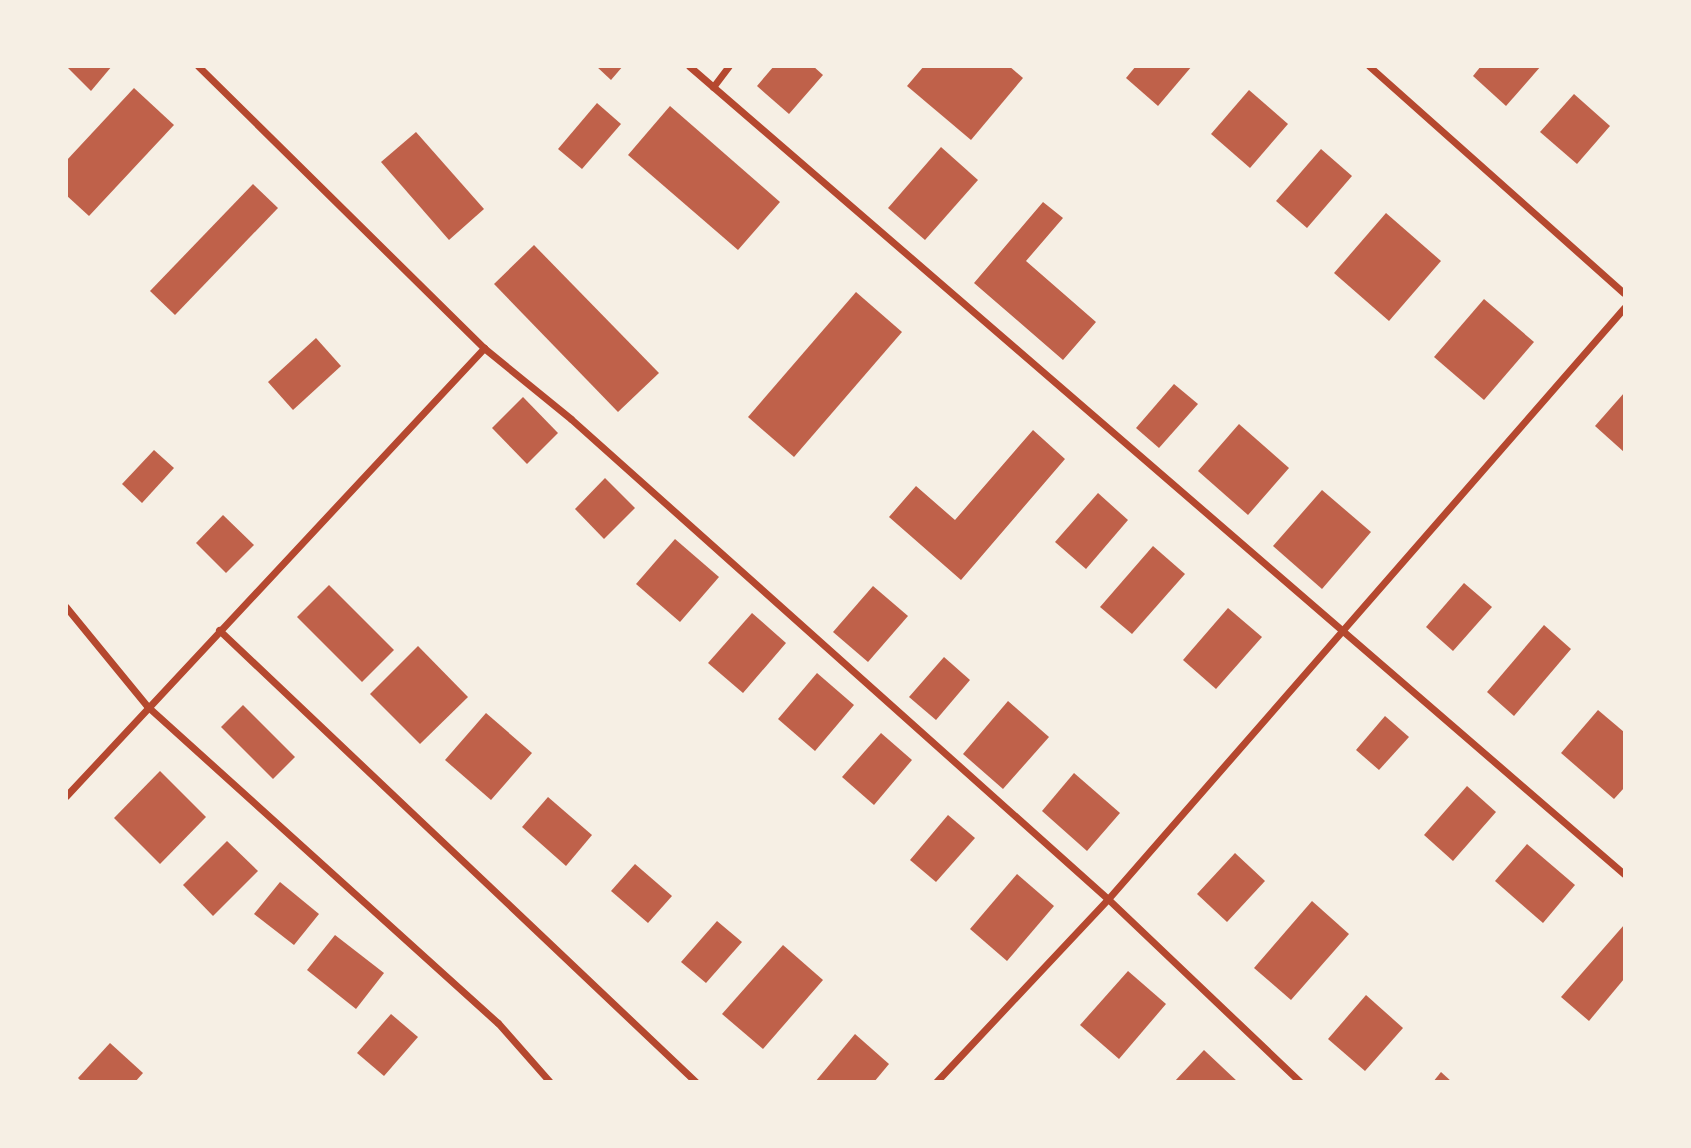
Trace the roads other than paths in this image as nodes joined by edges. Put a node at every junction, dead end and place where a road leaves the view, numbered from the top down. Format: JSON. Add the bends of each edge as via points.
{"nodes":[{"id":1,"x":198,"y":66,"type":"edge"},
{"id":2,"x":689,"y":66,"type":"edge"},
{"id":3,"x":729,"y":66,"type":"edge"},
{"id":4,"x":1370,"y":66,"type":"edge"},
{"id":5,"x":713,"y":87,"type":"junction"},
{"id":6,"x":1625,"y":293,"type":"edge"},
{"id":7,"x":1625,"y":308,"type":"edge"},
{"id":8,"x":484,"y":348,"type":"junction"},
{"id":9,"x":66,"y":607,"type":"edge"},
{"id":10,"x":1346,"y":630,"type":"junction"},
{"id":11,"x":219,"y":631,"type":"junction"},
{"id":12,"x":147,"y":706,"type":"junction"},
{"id":13,"x":66,"y":796,"type":"edge"},
{"id":14,"x":1625,"y":874,"type":"edge"},
{"id":15,"x":1108,"y":899,"type":"junction"},
{"id":16,"x":550,"y":1082,"type":"edge"},
{"id":17,"x":696,"y":1082,"type":"edge"},
{"id":18,"x":936,"y":1082,"type":"edge"},
{"id":19,"x":1300,"y":1082,"type":"edge"}],
"edges":[{"from":1,"to":8,"type":"street"},
{"from":2,"to":5,"type":"street"},
{"from":3,"to":5,"type":"street"},
{"from":4,"to":6,"type":"street"},
{"from":5,"to":10,"type":"street"},
{"from":7,"to":10,"type":"street"},
{"from":8,"to":11,"type":"street"},
{"from":8,"to":15,"type":"street","via":[[581,428]]},
{"from":9,"to":12,"type":"street"},
{"from":10,"to":14,"type":"street"},
{"from":10,"to":15,"type":"street"},
{"from":11,"to":12,"type":"street"},
{"from":11,"to":17,"type":"street"},
{"from":12,"to":13,"type":"street"},
{"from":12,"to":16,"type":"street","via":[[498,1023]]},
{"from":15,"to":18,"type":"street"},
{"from":15,"to":19,"type":"street"}]}
